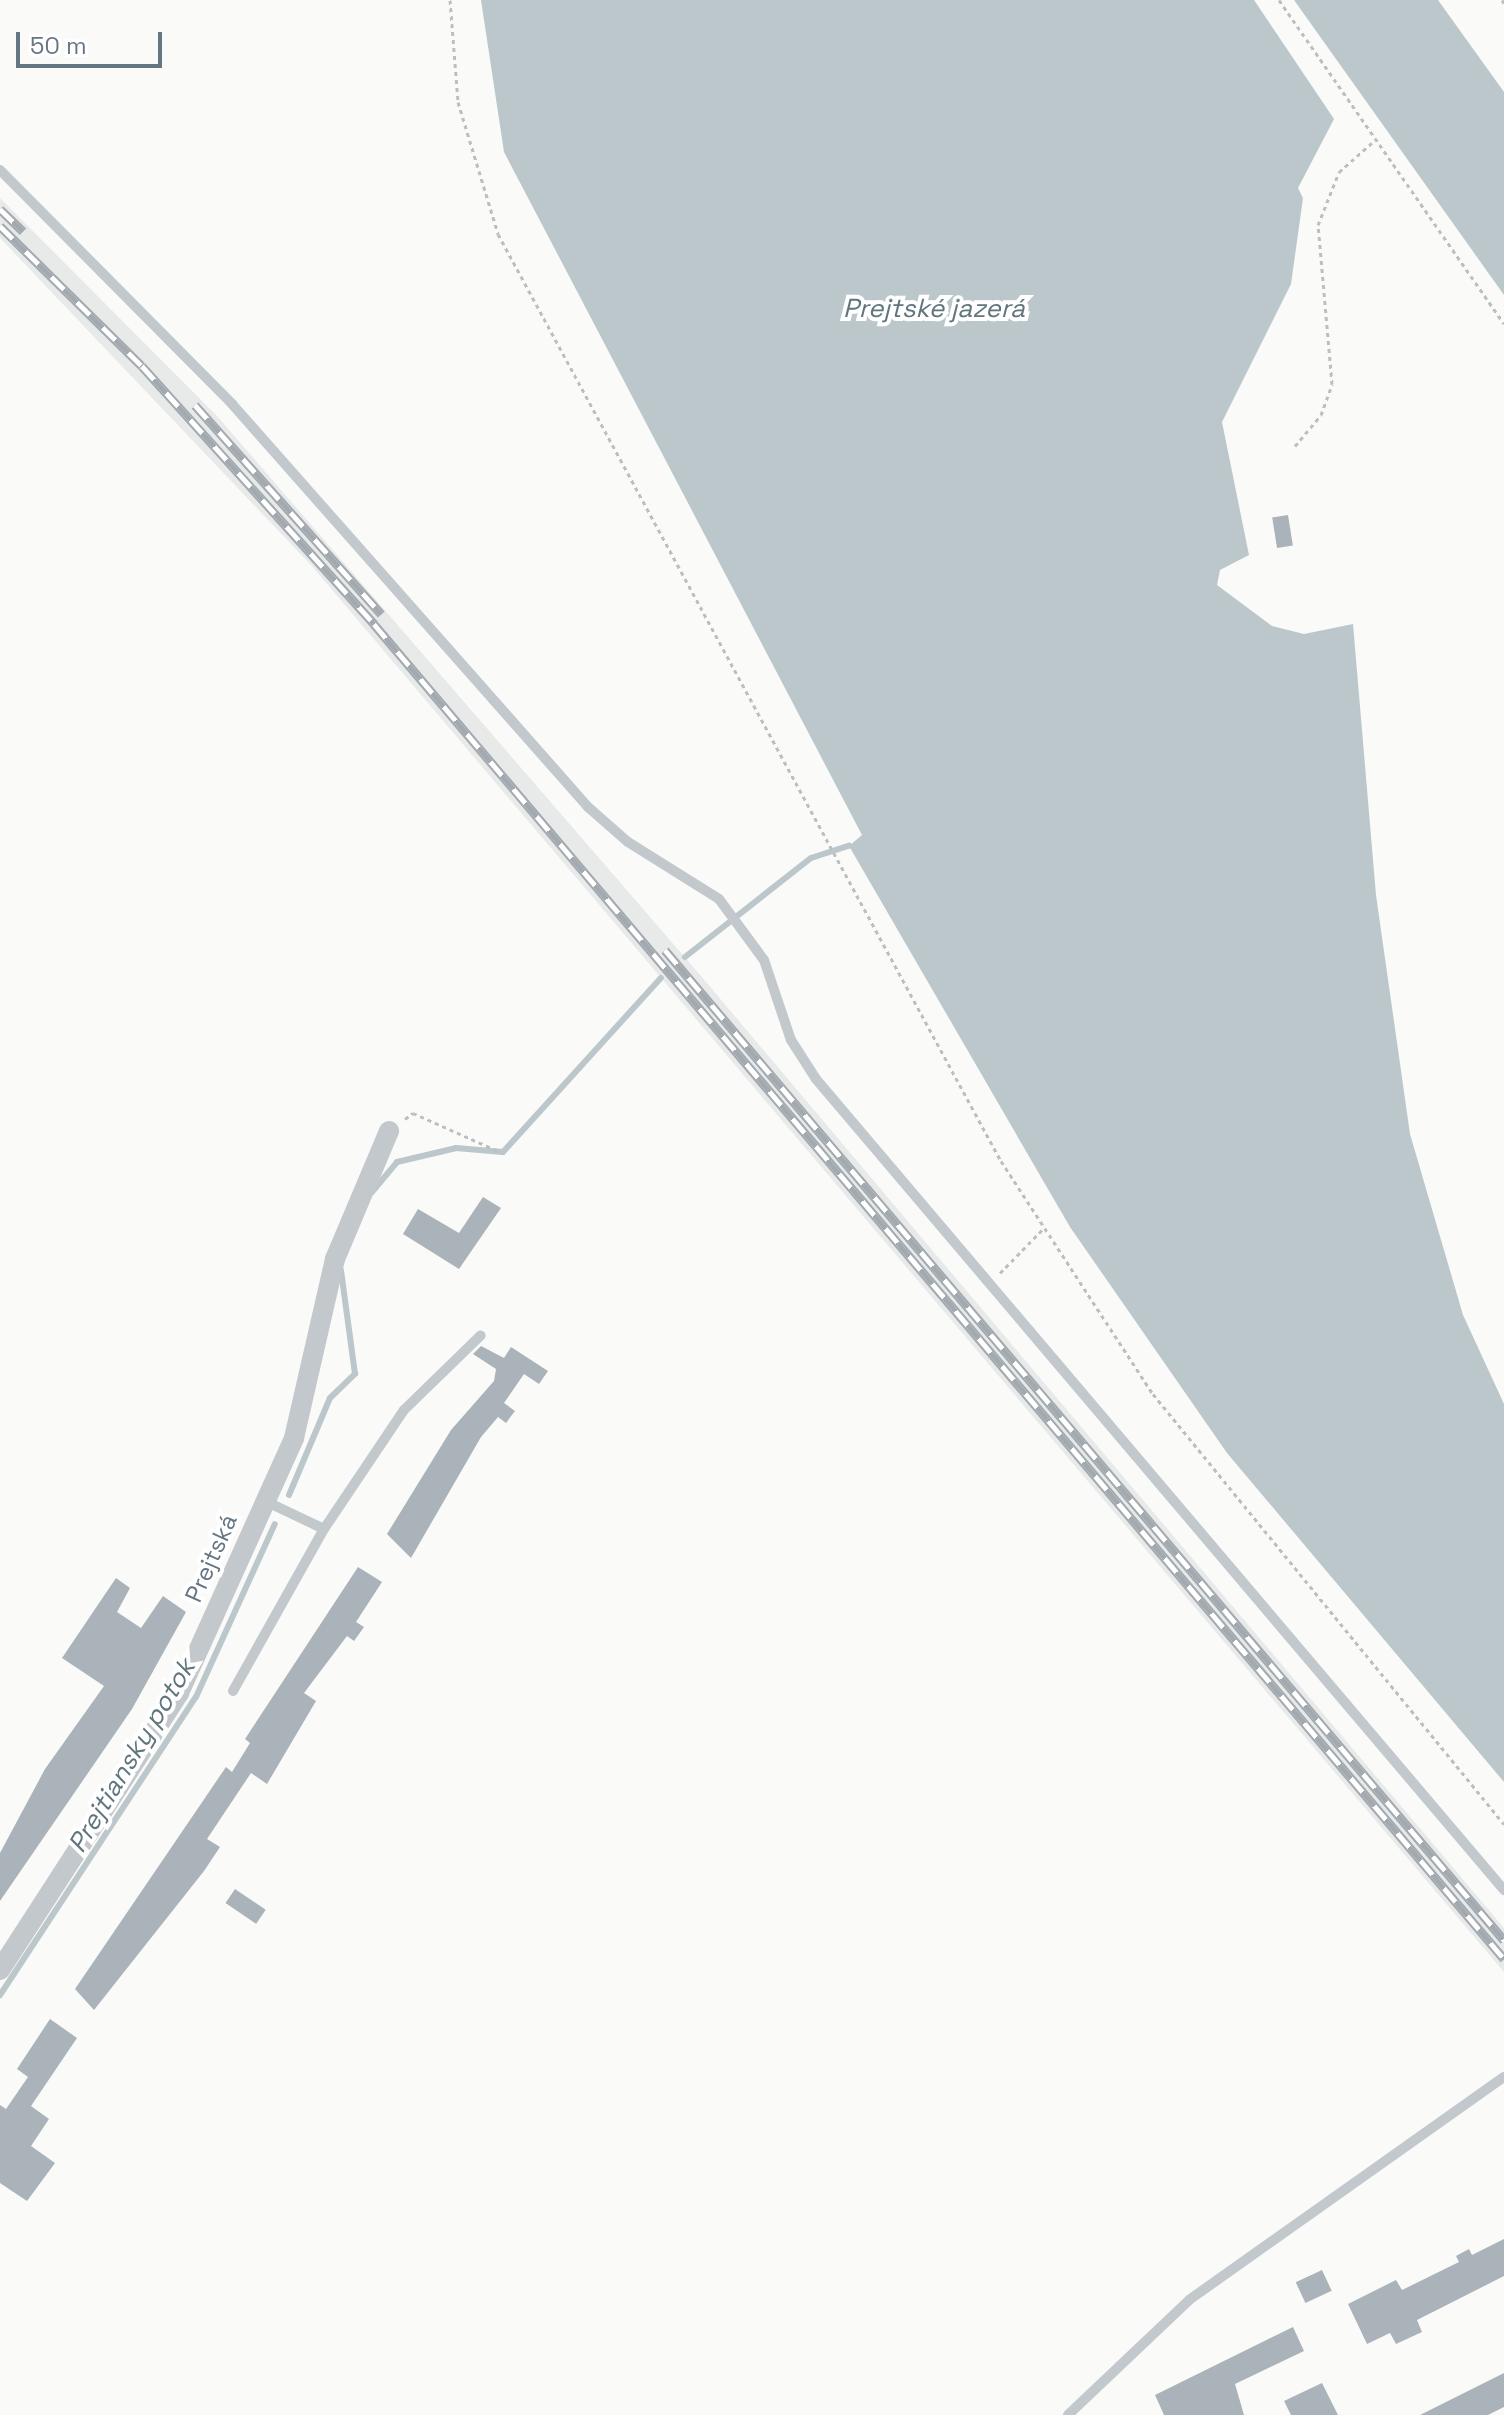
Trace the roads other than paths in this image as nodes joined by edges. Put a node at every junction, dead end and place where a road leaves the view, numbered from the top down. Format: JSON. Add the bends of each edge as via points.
{"nodes":[{"id":1,"x":0,"y":170,"type":"edge"},
{"id":2,"x":389,"y":1131,"type":"road end"},
{"id":3,"x":481,"y":1335,"type":"dead end"},
{"id":4,"x":265,"y":1501,"type":"junction"},
{"id":5,"x":324,"y":1529,"type":"junction"},
{"id":6,"x":233,"y":1691,"type":"dead end"},
{"id":7,"x":1504,"y":1890,"type":"edge"},
{"id":8,"x":0,"y":1970,"type":"edge"},
{"id":9,"x":1504,"y":2077,"type":"edge"},
{"id":10,"x":1068,"y":2415,"type":"edge"}],
"edges":[{"from":1,"to":7,"type":"lane","via":[[222,393],[588,807],[727,907],[745,931],[803,1061]]},
{"from":2,"to":4,"type":"street","name":"Prejtská","via":[[335,1259],[294,1438]]},
{"from":3,"to":5,"type":"lane","via":[[404,1410]]},
{"from":4,"to":5,"type":"lane"},
{"from":4,"to":8,"type":"street","name":"Prejtská","via":[[179,1693]]},
{"from":5,"to":6,"type":"lane"},
{"from":9,"to":10,"type":"lane","via":[[1189,2300]]}]}
